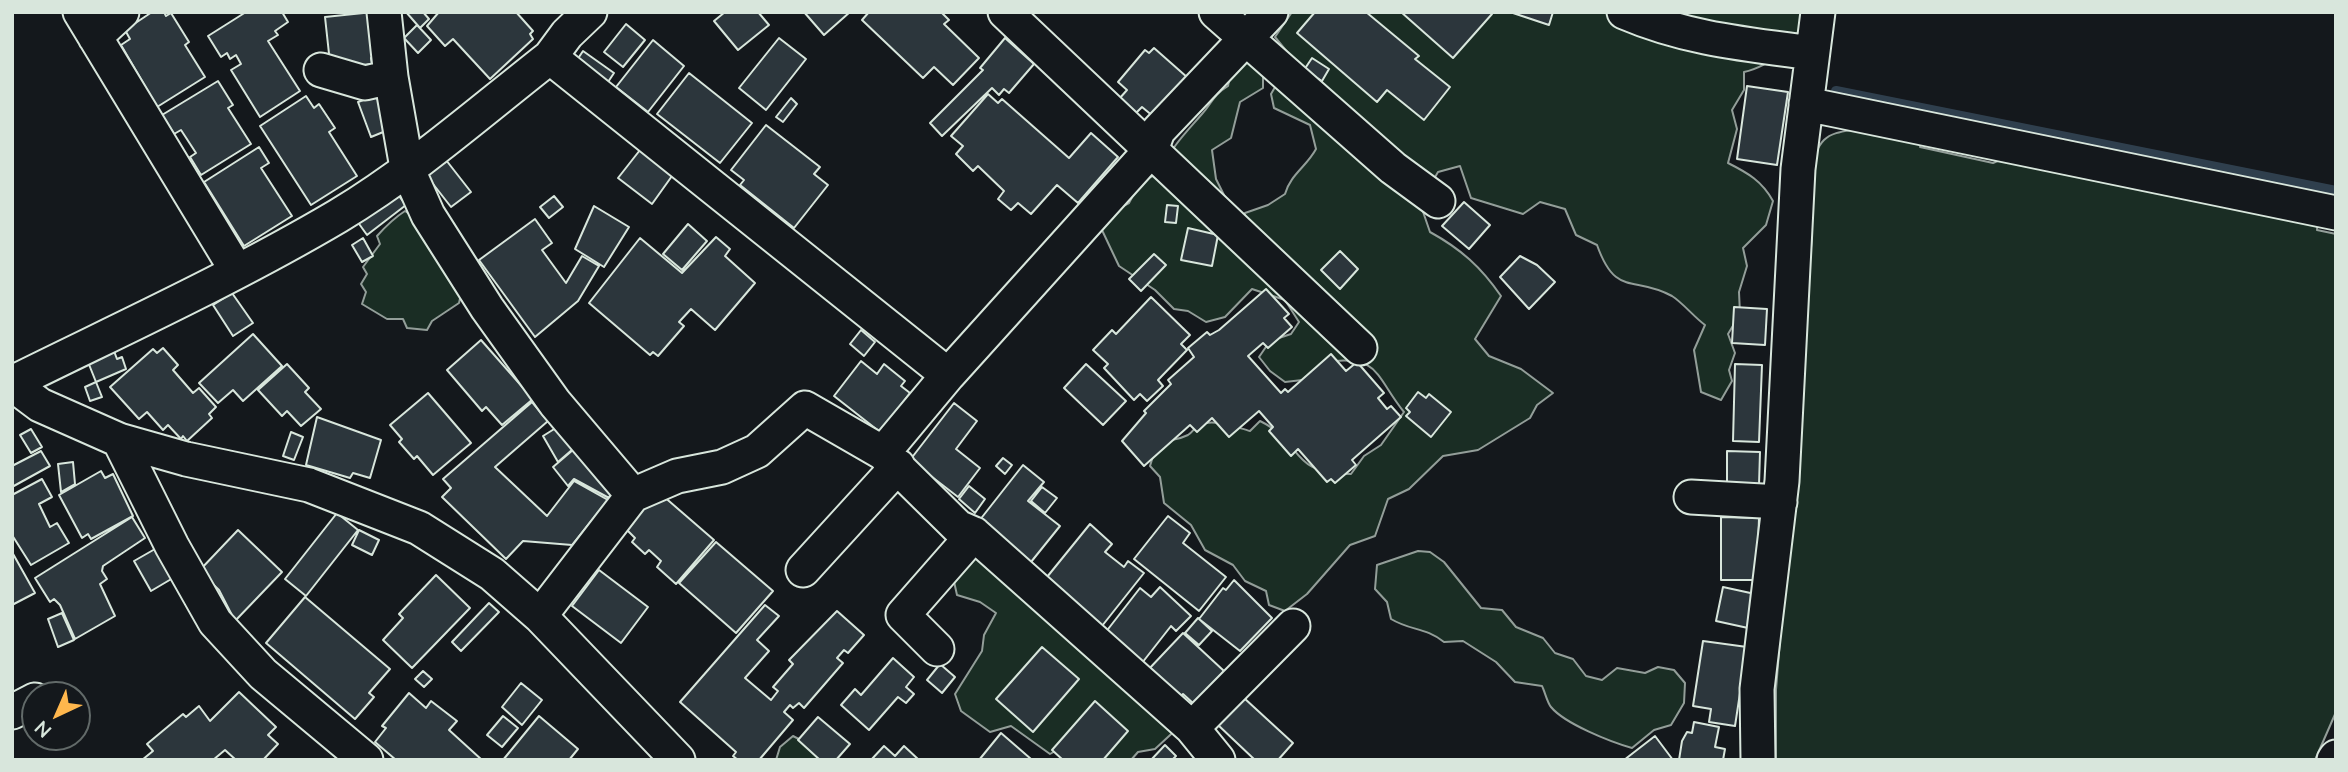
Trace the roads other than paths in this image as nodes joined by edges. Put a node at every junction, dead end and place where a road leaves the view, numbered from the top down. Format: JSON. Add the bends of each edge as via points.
{"nodes":[{"id":1,"x":122,"y":12,"type":"edge"},
{"id":2,"x":384,"y":12,"type":"edge"},
{"id":3,"x":590,"y":12,"type":"edge"},
{"id":4,"x":1005,"y":12,"type":"edge"},
{"id":5,"x":1216,"y":12,"type":"edge"},
{"id":6,"x":1271,"y":12,"type":"edge"},
{"id":7,"x":1624,"y":12,"type":"edge"},
{"id":8,"x":1818,"y":12,"type":"edge"},
{"id":9,"x":88,"y":25,"type":"edge"},
{"id":10,"x":1246,"y":39,"type":"junction"},
{"id":11,"x":1812,"y":53,"type":"junction"},
{"id":12,"x":550,"y":57,"type":"junction"},
{"id":13,"x":321,"y":71,"type":"dead end"},
{"id":14,"x":391,"y":76,"type":"junction"},
{"id":15,"x":1806,"y":104,"type":"junction"},
{"id":16,"x":1151,"y":150,"type":"junction"},
{"id":17,"x":407,"y":168,"type":"junction"},
{"id":18,"x":1438,"y":201,"type":"dead end"},
{"id":19,"x":2336,"y":213,"type":"edge"},
{"id":20,"x":237,"y":271,"type":"junction"},
{"id":21,"x":1360,"y":348,"type":"dead end"},
{"id":22,"x":948,"y":375,"type":"junction"},
{"id":23,"x":12,"y":384,"type":"edge"},
{"id":24,"x":119,"y":440,"type":"junction"},
{"id":25,"x":890,"y":460,"type":"junction"},
{"id":26,"x":633,"y":495,"type":"junction"},
{"id":27,"x":1691,"y":497,"type":"dead end"},
{"id":28,"x":1780,"y":502,"type":"junction"},
{"id":29,"x":974,"y":534,"type":"junction"},
{"id":30,"x":803,"y":569,"type":"dead end"},
{"id":31,"x":540,"y":616,"type":"junction"},
{"id":32,"x":1293,"y":626,"type":"dead end"},
{"id":33,"x":937,"y":649,"type":"dead end"},
{"id":34,"x":1192,"y":728,"type":"junction"},
{"id":35,"x":360,"y":758,"type":"edge"},
{"id":36,"x":678,"y":760,"type":"edge"},
{"id":37,"x":1218,"y":760,"type":"edge"},
{"id":38,"x":1758,"y":760,"type":"edge"}],
"edges":[{"from":1,"to":9,"type":"street"},
{"from":2,"to":14,"type":"street"},
{"from":3,"to":12,"type":"street"},
{"from":4,"to":16,"type":"street"},
{"from":5,"to":10,"type":"street"},
{"from":6,"to":10,"type":"street"},
{"from":7,"to":11,"type":"street","via":[[1699,38]]},
{"from":8,"to":11,"type":"street"},
{"from":9,"to":20,"type":"street"},
{"from":10,"to":16,"type":"street","via":[[1158,131]]},
{"from":10,"to":18,"type":"street","via":[[1392,168]]},
{"from":11,"to":15,"type":"street"},
{"from":12,"to":17,"type":"street"},
{"from":12,"to":22,"type":"street"},
{"from":13,"to":14,"type":"street","via":[[365,83]]},
{"from":14,"to":17,"type":"street"},
{"from":15,"to":19,"type":"street"},
{"from":15,"to":28,"type":"street","via":[[1798,169]]},
{"from":16,"to":21,"type":"street"},
{"from":16,"to":22,"type":"street"},
{"from":17,"to":20,"type":"street","via":[[339,216]]},
{"from":17,"to":26,"type":"street","via":[[428,215],[487,308],[555,403]]},
{"from":20,"to":23,"type":"street"},
{"from":22,"to":25,"type":"street"},
{"from":23,"to":24,"type":"street","via":[[40,405]]},
{"from":24,"to":31,"type":"street","via":[[309,485],[419,528],[492,574]]},
{"from":24,"to":35,"type":"street","via":[[215,622],[263,674]]},
{"from":25,"to":26,"type":"street","via":[[805,408],[757,452],[722,467],[677,476]]},
{"from":25,"to":29,"type":"street","via":[[958,527]]},
{"from":25,"to":30,"type":"street"},
{"from":26,"to":31,"type":"street"},
{"from":27,"to":28,"type":"street"},
{"from":28,"to":38,"type":"street","via":[[1757,689]]},
{"from":29,"to":33,"type":"street","via":[[903,615]]},
{"from":29,"to":34,"type":"street"},
{"from":31,"to":36,"type":"street"},
{"from":32,"to":34,"type":"street"},
{"from":34,"to":37,"type":"street"}]}
